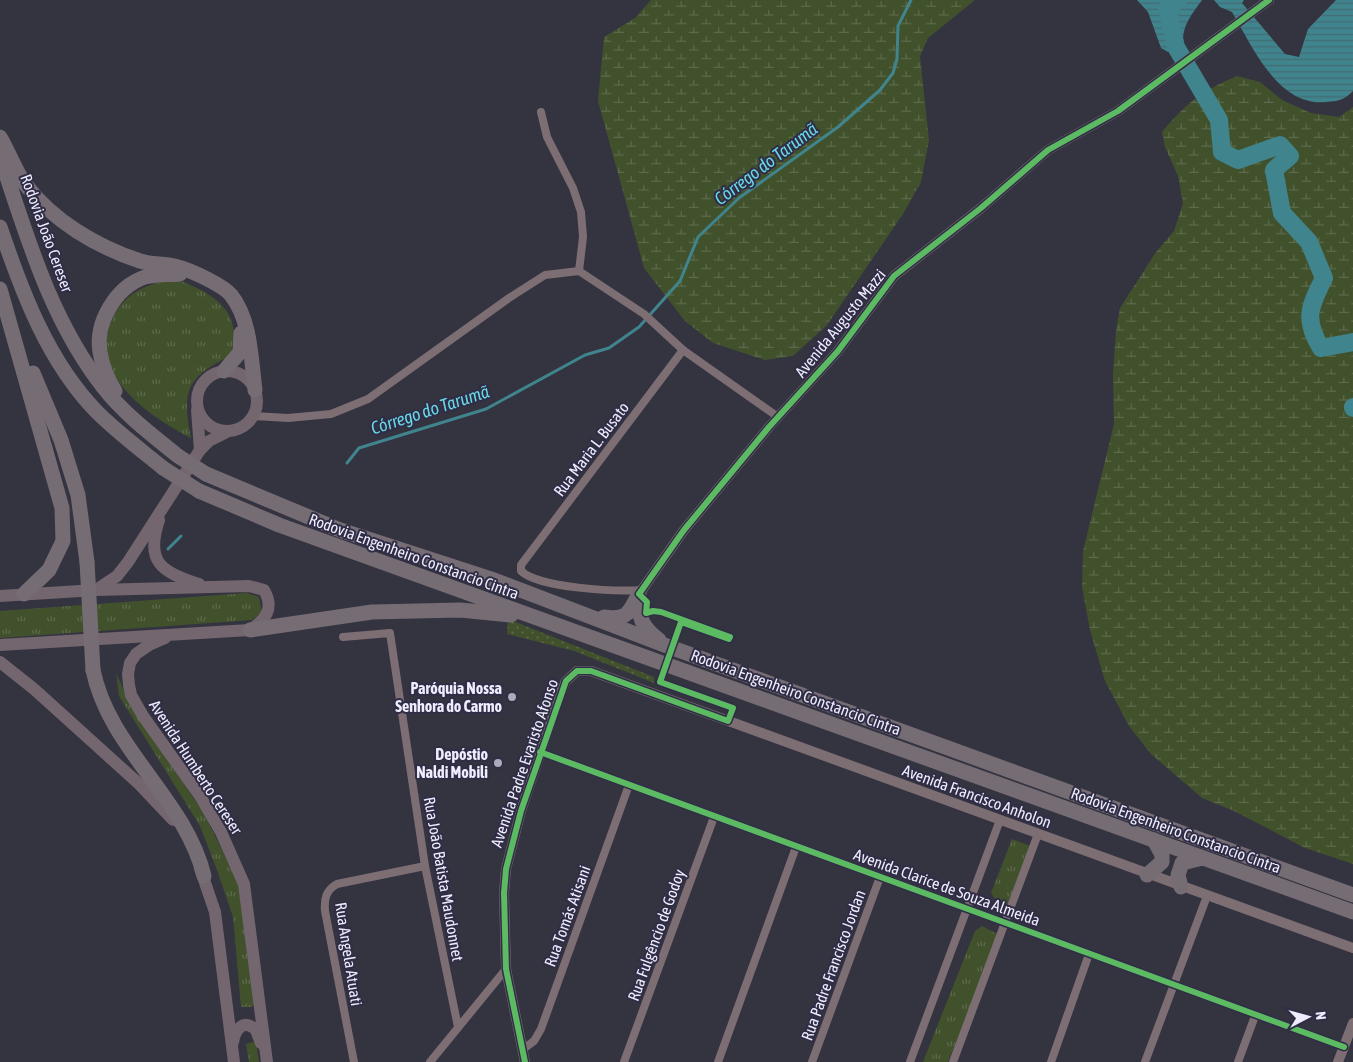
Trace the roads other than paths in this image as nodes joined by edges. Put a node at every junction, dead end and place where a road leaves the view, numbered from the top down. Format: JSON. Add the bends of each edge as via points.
{"nodes":[{"id":1,"x":1269,"y":0,"type":"edge"},
{"id":2,"x":541,"y":112,"type":"dead end"},
{"id":3,"x":0,"y":137,"type":"edge"},
{"id":4,"x":0,"y":156,"type":"edge"},
{"id":5,"x":0,"y":228,"type":"edge"},
{"id":6,"x":579,"y":271,"type":"junction"},
{"id":7,"x":189,"y":272,"type":"junction"},
{"id":8,"x":0,"y":289,"type":"edge"},
{"id":9,"x":242,"y":319,"type":"junction"},
{"id":10,"x":683,"y":350,"type":"junction"},
{"id":11,"x":224,"y":371,"type":"junction"},
{"id":12,"x":255,"y":390,"type":"junction"},
{"id":13,"x":197,"y":407,"type":"junction"},
{"id":14,"x":130,"y":416,"type":"junction"},
{"id":15,"x":253,"y":416,"type":"junction"},
{"id":16,"x":778,"y":417,"type":"junction"},
{"id":17,"x":229,"y":431,"type":"junction"},
{"id":18,"x":200,"y":450,"type":"junction"},
{"id":19,"x":178,"y":456,"type":"joint"},
{"id":20,"x":160,"y":515,"type":"junction"},
{"id":21,"x":209,"y":588,"type":"junction"},
{"id":22,"x":96,"y":590,"type":"junction"},
{"id":23,"x":640,"y":592,"type":"junction"},
{"id":24,"x":24,"y":594,"type":"junction"},
{"id":25,"x":0,"y":596,"type":"edge"},
{"id":26,"x":568,"y":608,"type":"junction"},
{"id":27,"x":533,"y":617,"type":"junction"},
{"id":28,"x":250,"y":630,"type":"junction"},
{"id":29,"x":177,"y":634,"type":"junction"},
{"id":30,"x":343,"y":637,"type":"dead end"},
{"id":31,"x":0,"y":645,"type":"edge"},
{"id":32,"x":667,"y":646,"type":"junction"},
{"id":33,"x":0,"y":662,"type":"edge"},
{"id":34,"x":591,"y":671,"type":"joint"},
{"id":35,"x":540,"y":752,"type":"junction"},
{"id":36,"x":629,"y":785,"type":"junction"},
{"id":37,"x":714,"y":817,"type":"junction"},
{"id":38,"x":1000,"y":820,"type":"junction"},
{"id":39,"x":1038,"y":834,"type":"junction"},
{"id":40,"x":1154,"y":840,"type":"junction"},
{"id":41,"x":796,"y":847,"type":"junction"},
{"id":42,"x":1204,"y":858,"type":"junction"},
{"id":43,"x":425,"y":866,"type":"junction"},
{"id":44,"x":1148,"y":875,"type":"junction"},
{"id":45,"x":204,"y":876,"type":"junction"},
{"id":46,"x":880,"y":877,"type":"junction"},
{"id":47,"x":1181,"y":887,"type":"junction"},
{"id":48,"x":1353,"y":895,"type":"edge"},
{"id":49,"x":1207,"y":896,"type":"junction"},
{"id":50,"x":967,"y":908,"type":"junction"},
{"id":51,"x":1353,"y":912,"type":"edge"},
{"id":52,"x":1005,"y":922,"type":"junction"},
{"id":53,"x":1353,"y":948,"type":"edge"},
{"id":54,"x":1089,"y":954,"type":"junction"},
{"id":55,"x":506,"y":969,"type":"junction"},
{"id":56,"x":1174,"y":986,"type":"junction"},
{"id":57,"x":1254,"y":1016,"type":"junction"},
{"id":58,"x":1353,"y":1023,"type":"edge"},
{"id":59,"x":458,"y":1027,"type":"junction"},
{"id":60,"x":1344,"y":1047,"type":"junction"},
{"id":61,"x":522,"y":1050,"type":"junction"},
{"id":62,"x":233,"y":1056,"type":"edge"},
{"id":63,"x":267,"y":1062,"type":"edge"},
{"id":64,"x":354,"y":1062,"type":"edge"},
{"id":65,"x":430,"y":1062,"type":"edge"},
{"id":66,"x":525,"y":1062,"type":"edge"},
{"id":67,"x":624,"y":1062,"type":"edge"},
{"id":68,"x":718,"y":1062,"type":"edge"},
{"id":69,"x":812,"y":1062,"type":"edge"},
{"id":70,"x":910,"y":1062,"type":"edge"},
{"id":71,"x":953,"y":1062,"type":"edge"},
{"id":72,"x":1051,"y":1062,"type":"edge"},
{"id":73,"x":1145,"y":1062,"type":"edge"},
{"id":74,"x":1238,"y":1062,"type":"edge"},
{"id":75,"x":1338,"y":1062,"type":"edge"}],
"edges":[{"from":1,"to":16,"type":"street","name":"Avenida Augusto Mazzi","via":[[1118,111],[1048,150],[894,276],[838,351]]},
{"from":2,"to":6,"type":"street","via":[[547,137],[573,188],[581,212],[583,237]]},
{"from":3,"to":7,"type":"highway","via":[[24,182],[60,219],[118,254]]},
{"from":4,"to":14,"type":"highway","name":"Rodovia João Cereser","via":[[40,274],[76,350]]},
{"from":5,"to":27,"type":"highway","name":"Rodovia Engenheiro Constancio Cintra","bridge":true,"via":[[20,286],[65,370],[96,411],[164,468],[200,491],[279,525]]},
{"from":6,"to":10,"type":"street","via":[[644,314]]},
{"from":6,"to":15,"type":"street","via":[[545,275],[368,399],[331,414],[288,418]]},
{"from":7,"to":9,"type":"highway","via":[[230,294]]},
{"from":7,"to":14,"type":"highway","via":[[145,277],[133,283],[109,308],[101,326],[100,351],[108,380]]},
{"from":8,"to":24,"type":"highway","via":[[62,508],[63,541],[49,570]]},
{"from":8,"to":45,"type":"highway","bridge":true,"via":[[61,440],[78,495],[87,562],[93,670],[98,693],[107,715],[182,824],[195,847]]},
{"from":9,"to":11,"type":"highway","via":[[240,352]]},
{"from":9,"to":12,"type":"highway"},
{"from":10,"to":16,"type":"street"},
{"from":10,"to":23,"type":"street","name":"Rua Maria L. Busato","via":[[521,565],[521,571],[528,577],[554,585]]},
{"from":11,"to":12,"type":"main road","via":[[243,375]]},
{"from":11,"to":13,"type":"main road","via":[[206,379],[197,397]]},
{"from":12,"to":15,"type":"main road","via":[[257,399]]},
{"from":13,"to":17,"type":"main road","via":[[206,423]]},
{"from":13,"to":18,"type":"main road"},
{"from":14,"to":19,"type":"highway","name":"Rodovia João Cereser"},
{"from":15,"to":17,"type":"main road","via":[[240,429]]},
{"from":16,"to":23,"type":"street","name":"Avenida Augusto Mazzi","via":[[684,530]]},
{"from":17,"to":18,"type":"main road","via":[[209,441]]},
{"from":18,"to":20,"type":"main road"},
{"from":19,"to":26,"type":"highway","name":"Rodovia Engenheiro Constancio Cintra","bridge":true,"via":[[206,474],[340,530],[494,580]]},
{"from":20,"to":21,"type":"main road","via":[[153,536],[158,565]]},
{"from":20,"to":22,"type":"main road","via":[[146,530],[117,576]]},
{"from":21,"to":22,"type":"main road"},
{"from":21,"to":28,"type":"main road","via":[[249,586],[264,590],[270,605],[268,613]]},
{"from":22,"to":24,"type":"main road"},
{"from":23,"to":26,"type":"highway","via":[[626,616],[619,619]]},
{"from":23,"to":32,"type":"highway","via":[[638,614],[645,628]]},
{"from":24,"to":25,"type":"main road"},
{"from":26,"to":32,"type":"highway","name":"Rodovia Engenheiro Constancio Cintra"},
{"from":27,"to":28,"type":"highway","via":[[460,610],[372,612]]},
{"from":27,"to":40,"type":"highway","name":"Rodovia Engenheiro Constancio Cintra"},
{"from":28,"to":29,"type":"main road"},
{"from":29,"to":31,"type":"main road"},
{"from":29,"to":63,"type":"main road","name":"Avenida Humberto Cereser","via":[[136,654],[128,674],[131,695],[222,832],[244,884]]},
{"from":30,"to":43,"type":"street","name":"Rua João Batista Maudonnet","via":[[390,633]]},
{"from":32,"to":48,"type":"highway","name":"Rodovia Engenheiro Constancio Cintra"},
{"from":33,"to":45,"type":"main road","via":[[34,689],[160,805],[177,827]]},
{"from":34,"to":35,"type":"street","name":"Avenida Padre Evaristo Afonso","via":[[578,671],[566,681]]},
{"from":34,"to":38,"type":"street","name":"Avenida Francisco Anholon"},
{"from":35,"to":36,"type":"street","name":"Avenida Clarice de Souza Almeida"},
{"from":35,"to":55,"type":"street","name":"Avenida Padre Evaristo Afonso","via":[[510,845],[506,869]]},
{"from":36,"to":37,"type":"street","name":"Avenida Clarice de Souza Almeida"},
{"from":36,"to":61,"type":"street","name":"Rua Tomás Atisani","via":[[541,1029],[534,1041]]},
{"from":37,"to":41,"type":"street","name":"Avenida Clarice de Souza Almeida"},
{"from":37,"to":67,"type":"street","name":"Rua Fulgêncio de Godoy"},
{"from":38,"to":39,"type":"street","name":"Avenida Francisco Anholon"},
{"from":38,"to":50,"type":"street"},
{"from":39,"to":44,"type":"street","name":"Avenida Francisco Anholon"},
{"from":39,"to":52,"type":"street"},
{"from":40,"to":42,"type":"highway","name":"Rodovia Engenheiro Constancio Cintra"},
{"from":40,"to":44,"type":"highway","via":[[1162,862]]},
{"from":41,"to":46,"type":"street","name":"Avenida Clarice de Souza Almeida"},
{"from":41,"to":68,"type":"street"},
{"from":42,"to":47,"type":"highway","via":[[1182,863],[1178,875]]},
{"from":42,"to":51,"type":"highway","name":"Rodovia Engenheiro Constancio Cintra"},
{"from":43,"to":59,"type":"street","name":"Rua João Batista Maudonnet"},
{"from":43,"to":64,"type":"street","name":"Rua Angela Atuati","via":[[337,884],[326,895],[325,911]]},
{"from":44,"to":47,"type":"street","name":"Avenida Francisco Anholon"},
{"from":45,"to":62,"type":"main road","via":[[215,912]]},
{"from":46,"to":50,"type":"street","name":"Avenida Clarice de Souza Almeida"},
{"from":46,"to":69,"type":"street","name":"Rua Padre Francisco Jordan"},
{"from":47,"to":49,"type":"street","name":"Avenida Francisco Anholon"},
{"from":49,"to":53,"type":"street","name":"Avenida Francisco Anholon"},
{"from":49,"to":56,"type":"street"},
{"from":50,"to":52,"type":"street","name":"Avenida Clarice de Souza Almeida"},
{"from":50,"to":70,"type":"street"},
{"from":52,"to":54,"type":"street","name":"Avenida Clarice de Souza Almeida"},
{"from":52,"to":71,"type":"street"},
{"from":54,"to":56,"type":"street","name":"Avenida Clarice de Souza Almeida"},
{"from":54,"to":72,"type":"street"},
{"from":55,"to":59,"type":"street"},
{"from":55,"to":61,"type":"street","name":"Avenida Padre Evaristo Afonso"},
{"from":56,"to":57,"type":"street","name":"Avenida Clarice de Souza Almeida"},
{"from":56,"to":73,"type":"street"},
{"from":57,"to":60,"type":"street","name":"Avenida Clarice de Souza Almeida"},
{"from":57,"to":74,"type":"street"},
{"from":58,"to":60,"type":"street"},
{"from":59,"to":65,"type":"street"},
{"from":60,"to":75,"type":"street"},
{"from":61,"to":66,"type":"street","name":"Avenida Padre Evaristo Afonso"},
{"from":62,"to":63,"type":"main road","via":[[234,1031],[239,1027],[252,1026],[261,1040]]}]}
